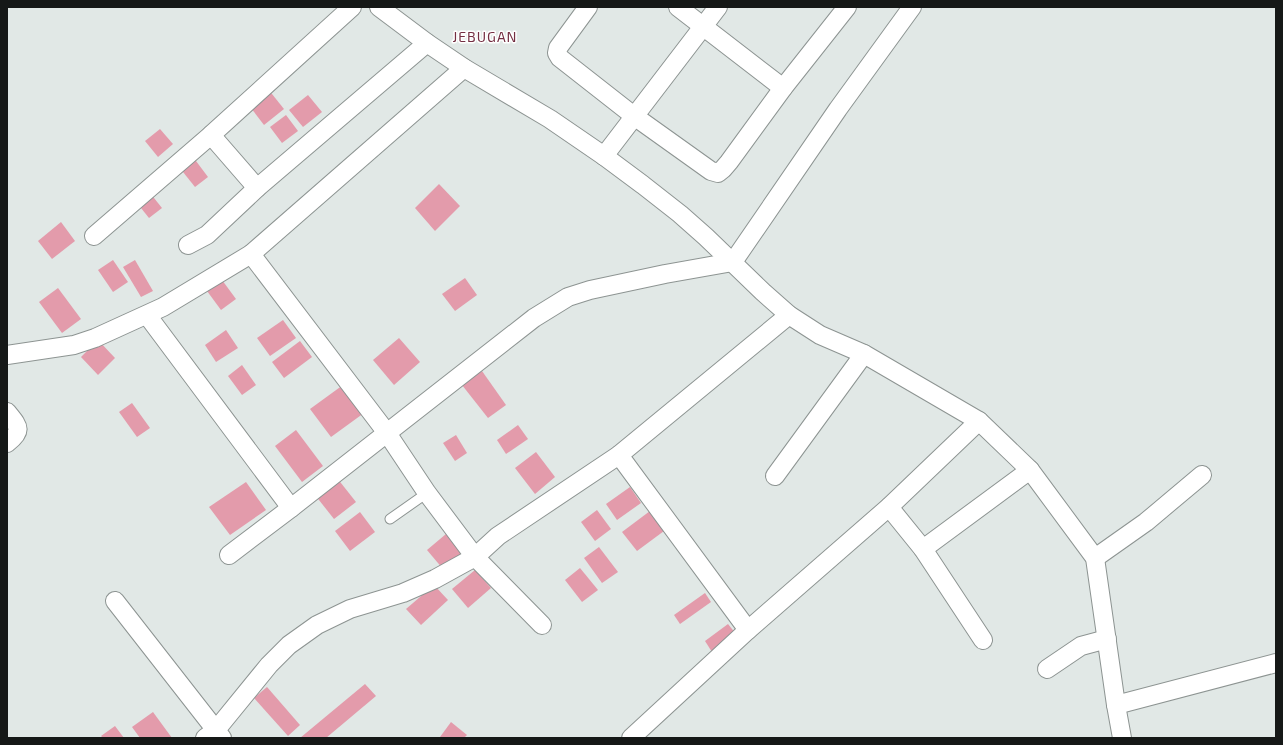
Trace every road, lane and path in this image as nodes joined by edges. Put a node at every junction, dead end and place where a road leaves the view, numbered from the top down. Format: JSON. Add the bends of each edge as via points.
{"nodes":[{"id":1,"x":352,"y":7,"type":"edge"},
{"id":2,"x":379,"y":7,"type":"edge"},
{"id":3,"x":588,"y":7,"type":"edge"},
{"id":4,"x":678,"y":7,"type":"edge"},
{"id":5,"x":718,"y":7,"type":"edge"},
{"id":6,"x":847,"y":7,"type":"edge"},
{"id":7,"x":908,"y":13,"type":"edge"},
{"id":8,"x":703,"y":27,"type":"junction"},
{"id":9,"x":427,"y":43,"type":"junction"},
{"id":10,"x":464,"y":68,"type":"junction"},
{"id":11,"x":783,"y":88,"type":"junction"},
{"id":12,"x":634,"y":116,"type":"junction"},
{"id":13,"x":211,"y":135,"type":"junction"},
{"id":14,"x":604,"y":156,"type":"junction"},
{"id":15,"x":257,"y":188,"type":"junction"},
{"id":16,"x":94,"y":236,"type":"dead end"},
{"id":17,"x":188,"y":245,"type":"dead end"},
{"id":18,"x":252,"y":254,"type":"junction"},
{"id":19,"x":733,"y":262,"type":"junction"},
{"id":20,"x":147,"y":315,"type":"junction"},
{"id":21,"x":789,"y":315,"type":"junction"},
{"id":22,"x":864,"y":354,"type":"junction"},
{"id":23,"x":7,"y":355,"type":"edge"},
{"id":24,"x":7,"y":412,"type":"edge"},
{"id":25,"x":979,"y":421,"type":"junction"},
{"id":26,"x":387,"y":433,"type":"junction"},
{"id":27,"x":7,"y":443,"type":"edge"},
{"id":28,"x":619,"y":455,"type":"junction"},
{"id":29,"x":1030,"y":470,"type":"junction"},
{"id":30,"x":1202,"y":475,"type":"dead end"},
{"id":31,"x":775,"y":476,"type":"dead end"},
{"id":32,"x":427,"y":493,"type":"junction"},
{"id":33,"x":889,"y":507,"type":"junction"},
{"id":34,"x":291,"y":508,"type":"junction"},
{"id":35,"x":390,"y":519,"type":"dead end"},
{"id":36,"x":923,"y":549,"type":"junction"},
{"id":37,"x":229,"y":555,"type":"dead end"},
{"id":38,"x":475,"y":556,"type":"junction"},
{"id":39,"x":1095,"y":558,"type":"junction"},
{"id":40,"x":115,"y":602,"type":"dead end"},
{"id":41,"x":542,"y":625,"type":"dead end"},
{"id":42,"x":748,"y":630,"type":"junction"},
{"id":43,"x":1106,"y":639,"type":"junction"},
{"id":44,"x":983,"y":640,"type":"dead end"},
{"id":45,"x":1276,"y":663,"type":"edge"},
{"id":46,"x":1047,"y":669,"type":"dead end"},
{"id":47,"x":1116,"y":705,"type":"junction"},
{"id":48,"x":214,"y":735,"type":"edge"},
{"id":49,"x":631,"y":738,"type":"edge"},
{"id":50,"x":1122,"y":738,"type":"edge"}],
"edges":[{"from":1,"to":13,"type":"street"},
{"from":2,"to":9,"type":"street"},
{"from":3,"to":12,"type":"street","via":[[558,48],[558,56]]},
{"from":4,"to":8,"type":"street"},
{"from":5,"to":8,"type":"street"},
{"from":6,"to":11,"type":"street"},
{"from":7,"to":19,"type":"street","via":[[838,109]]},
{"from":8,"to":11,"type":"street"},
{"from":8,"to":12,"type":"street"},
{"from":9,"to":10,"type":"street"},
{"from":9,"to":15,"type":"street"},
{"from":10,"to":14,"type":"street"},
{"from":10,"to":18,"type":"street"},
{"from":11,"to":12,"type":"street","via":[[726,166],[718,173],[711,172]]},
{"from":12,"to":14,"type":"street"},
{"from":13,"to":15,"type":"street"},
{"from":13,"to":16,"type":"street"},
{"from":14,"to":19,"type":"street","via":[[680,214]]},
{"from":15,"to":17,"type":"street","via":[[207,235]]},
{"from":18,"to":20,"type":"street"},
{"from":18,"to":26,"type":"street"},
{"from":19,"to":21,"type":"street"},
{"from":19,"to":26,"type":"street","via":[[665,274],[568,297],[534,318]]},
{"from":20,"to":23,"type":"street","via":[[74,345]]},
{"from":20,"to":34,"type":"street"},
{"from":21,"to":22,"type":"street","via":[[820,335]]},
{"from":21,"to":28,"type":"street"},
{"from":22,"to":25,"type":"street"},
{"from":22,"to":31,"type":"street"},
{"from":24,"to":27,"type":"street","via":[[18,428],[15,437]]},
{"from":25,"to":29,"type":"street"},
{"from":25,"to":33,"type":"street"},
{"from":26,"to":32,"type":"street"},
{"from":26,"to":34,"type":"street"},
{"from":28,"to":38,"type":"street","via":[[498,536]]},
{"from":28,"to":42,"type":"street"},
{"from":29,"to":36,"type":"street"},
{"from":29,"to":39,"type":"street"},
{"from":30,"to":39,"type":"street","via":[[1146,522]]},
{"from":32,"to":35,"type":"lane"},
{"from":32,"to":38,"type":"street"},
{"from":33,"to":36,"type":"street"},
{"from":33,"to":42,"type":"street"},
{"from":34,"to":37,"type":"street"},
{"from":36,"to":44,"type":"street"},
{"from":38,"to":41,"type":"street"},
{"from":38,"to":48,"type":"street","via":[[435,579],[403,593],[350,609],[317,625],[289,645],[269,665]]},
{"from":39,"to":43,"type":"street"},
{"from":40,"to":48,"type":"street"},
{"from":42,"to":49,"type":"street"},
{"from":43,"to":46,"type":"street","via":[[1081,646]]},
{"from":43,"to":47,"type":"street"},
{"from":45,"to":47,"type":"street"},
{"from":47,"to":50,"type":"street"}]}
